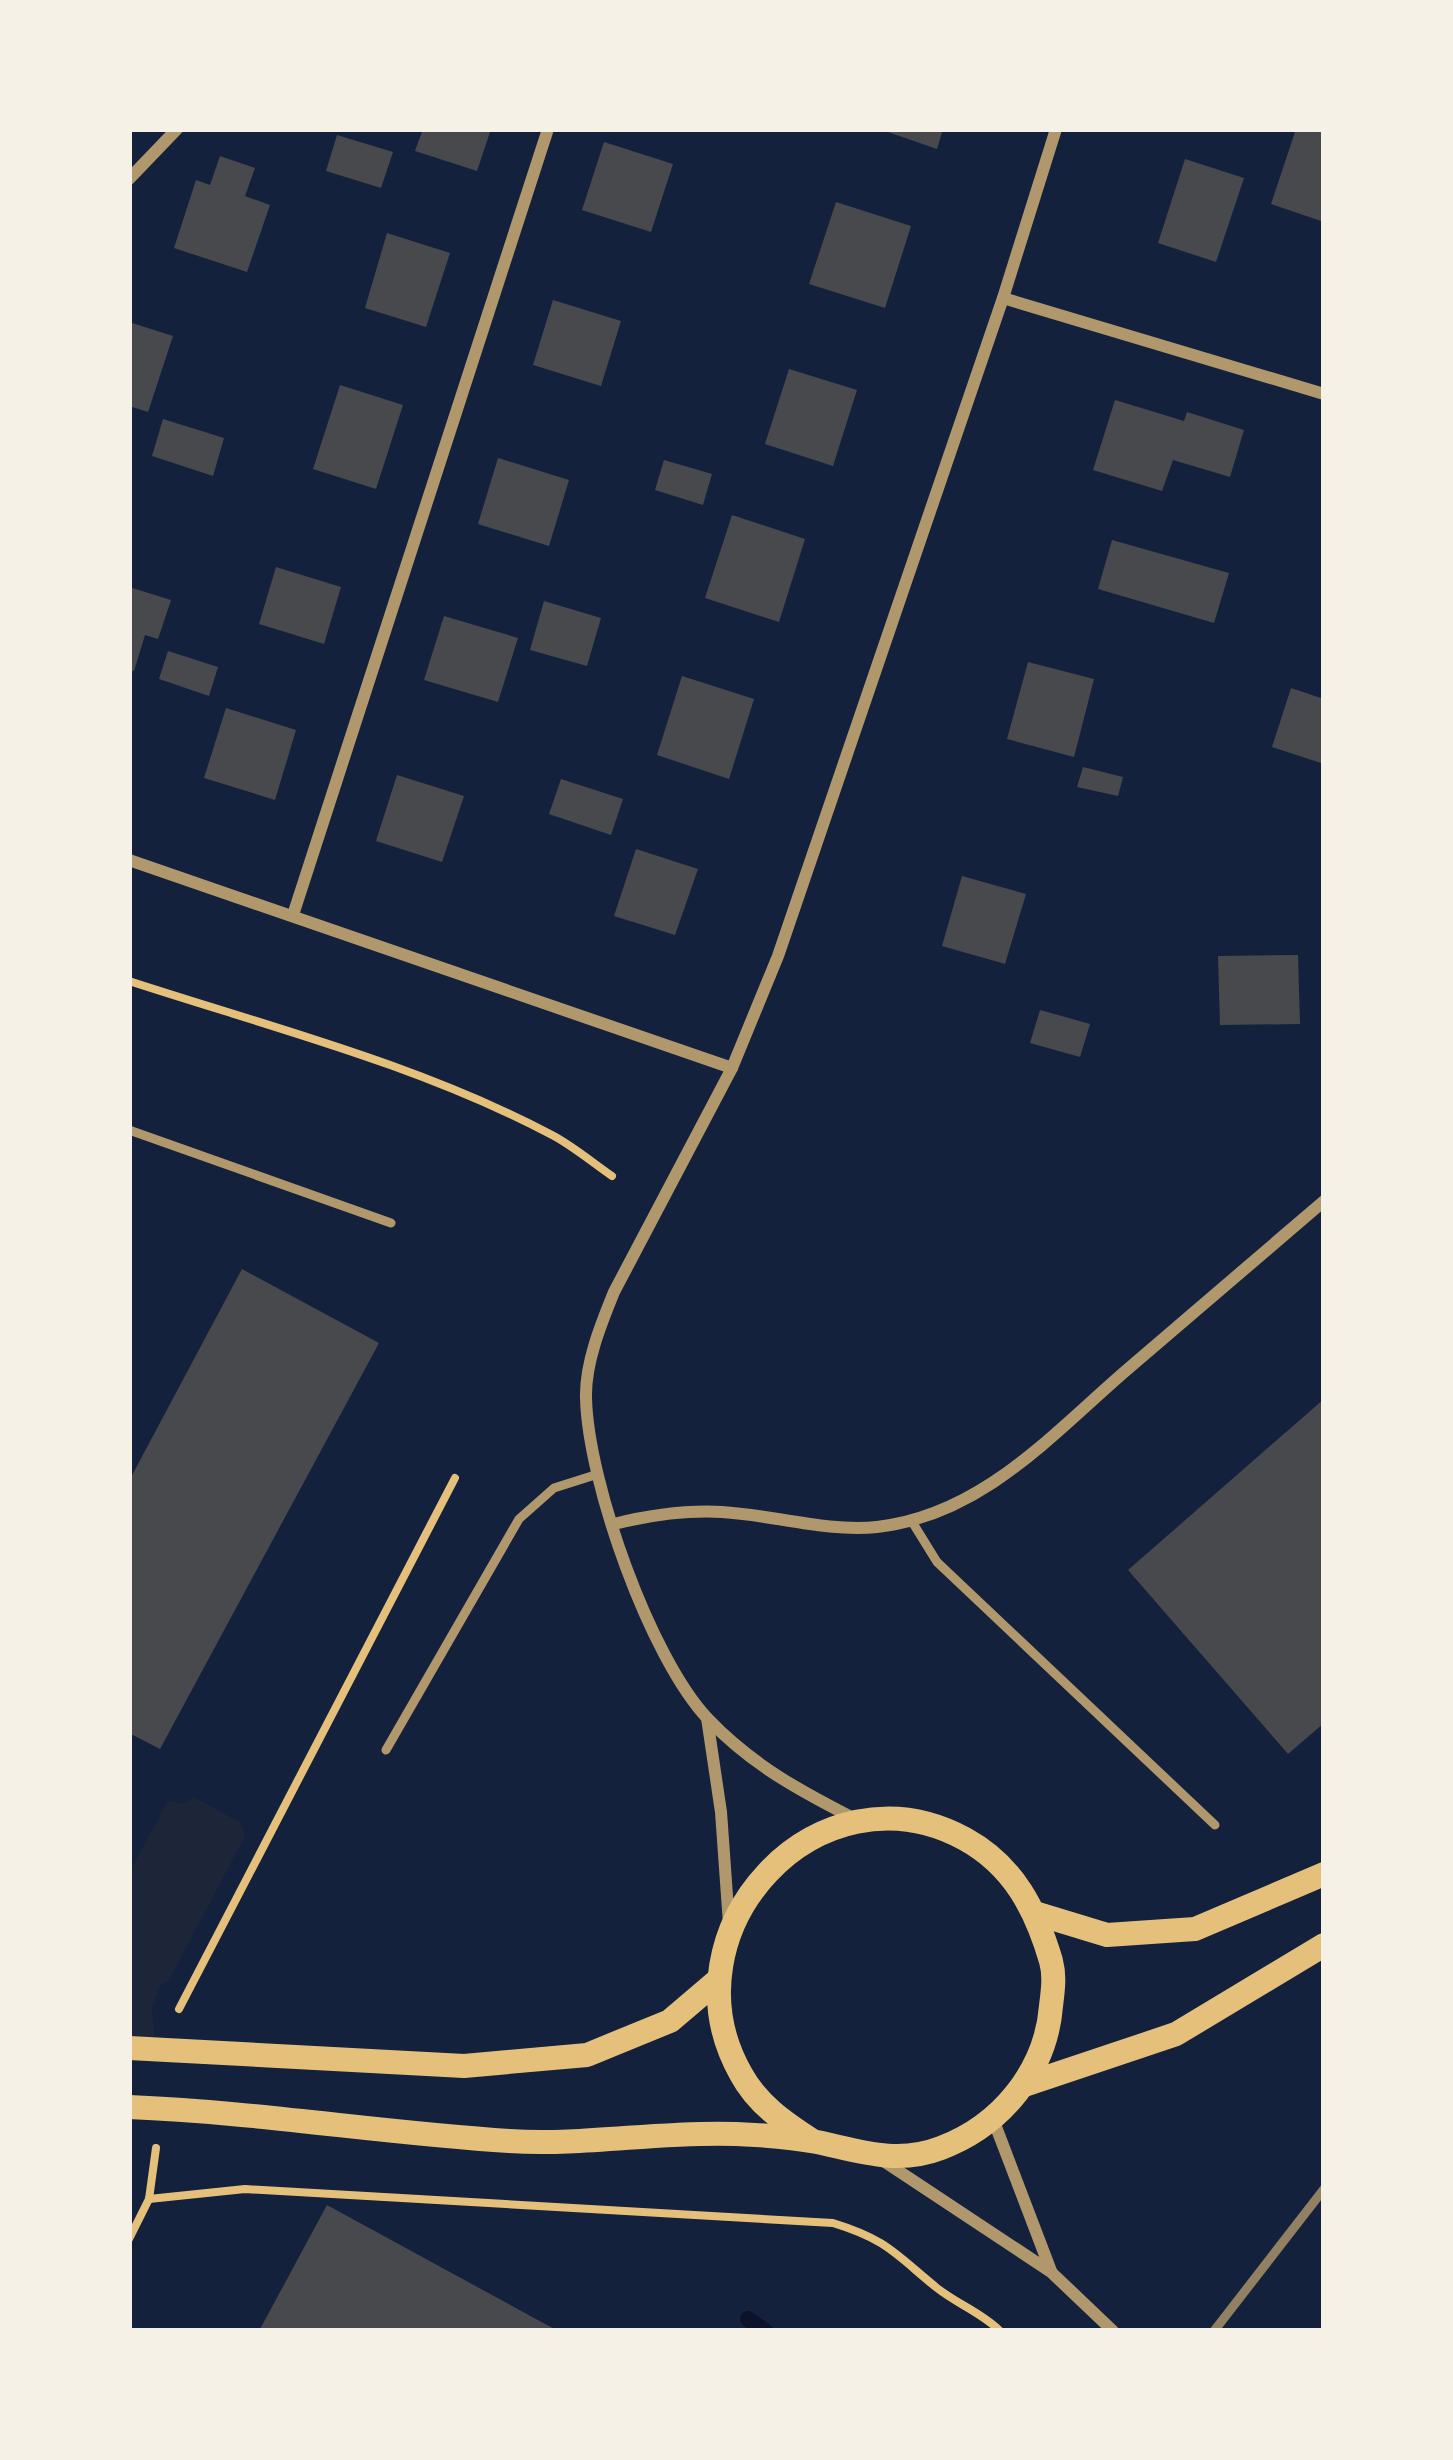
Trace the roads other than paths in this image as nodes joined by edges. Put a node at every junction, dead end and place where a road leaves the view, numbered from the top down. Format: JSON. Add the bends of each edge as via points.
{"nodes":[{"id":1,"x":177,"y":129,"type":"edge"},
{"id":2,"x":548,"y":129,"type":"edge"},
{"id":3,"x":1056,"y":129,"type":"edge"},
{"id":4,"x":129,"y":179,"type":"edge"},
{"id":5,"x":1003,"y":298,"type":"junction"},
{"id":6,"x":1324,"y":394,"type":"edge"},
{"id":7,"x":129,"y":860,"type":"edge"},
{"id":8,"x":292,"y":915,"type":"junction"},
{"id":9,"x":733,"y":1068,"type":"junction"},
{"id":10,"x":129,"y":1130,"type":"edge"},
{"id":11,"x":1324,"y":1201,"type":"edge"},
{"id":12,"x":391,"y":1222,"type":"dead end"},
{"id":13,"x":595,"y":1475,"type":"junction"},
{"id":14,"x":911,"y":1520,"type":"junction"},
{"id":15,"x":614,"y":1524,"type":"junction"},
{"id":16,"x":706,"y":1717,"type":"junction"},
{"id":17,"x":386,"y":1750,"type":"dead end"},
{"id":18,"x":860,"y":1821,"type":"junction"},
{"id":19,"x":1215,"y":1825,"type":"dead end"},
{"id":20,"x":1324,"y":1874,"type":"edge"},
{"id":21,"x":1038,"y":1914,"type":"junction"},
{"id":22,"x":729,"y":1926,"type":"junction"},
{"id":23,"x":1324,"y":1945,"type":"edge"},
{"id":24,"x":717,"y":1981,"type":"junction"},
{"id":25,"x":129,"y":2048,"type":"edge"},
{"id":26,"x":1024,"y":2085,"type":"junction"},
{"id":27,"x":129,"y":2107,"type":"edge"},
{"id":28,"x":993,"y":2119,"type":"junction"},
{"id":29,"x":813,"y":2141,"type":"junction"},
{"id":30,"x":879,"y":2158,"type":"junction"},
{"id":31,"x":1051,"y":2272,"type":"junction"},
{"id":32,"x":1113,"y":2331,"type":"edge"}],
"edges":[{"from":1,"to":4,"type":"street"},
{"from":2,"to":8,"type":"street"},
{"from":3,"to":5,"type":"street"},
{"from":5,"to":6,"type":"street"},
{"from":5,"to":9,"type":"street"},
{"from":7,"to":8,"type":"street"},
{"from":8,"to":9,"type":"street"},
{"from":9,"to":13,"type":"street","via":[[598,1329],[586,1394]]},
{"from":10,"to":12,"type":"lane"},
{"from":11,"to":14,"type":"street","via":[[1000,1479]]},
{"from":13,"to":15,"type":"street"},
{"from":13,"to":17,"type":"lane","via":[[554,1488],[519,1519]]},
{"from":14,"to":15,"type":"street","via":[[834,1528],[662,1512]]},
{"from":14,"to":19,"type":"lane","via":[[937,1562]]},
{"from":15,"to":16,"type":"street","via":[[665,1651]]},
{"from":16,"to":18,"type":"street","via":[[779,1781]]},
{"from":16,"to":22,"type":"street"},
{"from":18,"to":21,"type":"main road","via":[[914,1822],[964,1839],[1007,1870]]},
{"from":18,"to":22,"type":"main road","via":[[790,1852],[759,1877]]},
{"from":20,"to":21,"type":"main road","via":[[1195,1929],[1107,1935]]},
{"from":21,"to":26,"type":"main road","via":[[1054,1972],[1049,2031]]},
{"from":22,"to":24,"type":"main road"},
{"from":23,"to":26,"type":"main road","via":[[1176,2034]]},
{"from":24,"to":25,"type":"main road","via":[[670,2021],[587,2055],[464,2066]]},
{"from":24,"to":29,"type":"main road","via":[[722,2030],[741,2076],[772,2114]]},
{"from":26,"to":28,"type":"main road"},
{"from":27,"to":29,"type":"main road","via":[[513,2142],[734,2134]]},
{"from":28,"to":30,"type":"main road","via":[[939,2149]]},
{"from":28,"to":31,"type":"street"},
{"from":29,"to":30,"type":"main road"},
{"from":30,"to":31,"type":"street"},
{"from":31,"to":32,"type":"street"}]}
